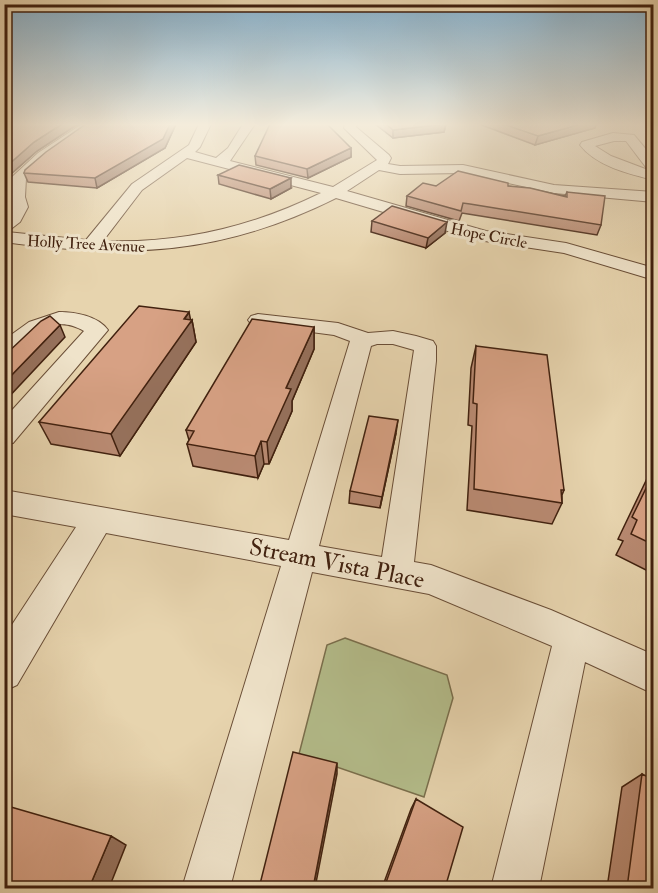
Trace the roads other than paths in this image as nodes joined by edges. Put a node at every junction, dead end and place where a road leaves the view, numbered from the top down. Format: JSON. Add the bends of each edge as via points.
{"nodes":[{"id":1,"x":29,"y":166,"type":"edge"},
{"id":2,"x":169,"y":166,"type":"edge"},
{"id":3,"x":233,"y":166,"type":"edge"},
{"id":4,"x":377,"y":166,"type":"joint"},
{"id":5,"x":624,"y":166,"type":"edge"},
{"id":6,"x":654,"y":176,"type":"edge"},
{"id":7,"x":11,"y":177,"type":"edge"},
{"id":8,"x":333,"y":192,"type":"junction"},
{"id":9,"x":654,"y":197,"type":"edge"},
{"id":10,"x":4,"y":228,"type":"edge"},
{"id":11,"x":4,"y":237,"type":"edge"},
{"id":12,"x":90,"y":246,"type":"junction"},
{"id":13,"x":654,"y":274,"type":"edge"},
{"id":14,"x":258,"y":320,"type":"edge"},
{"id":15,"x":367,"y":340,"type":"junction"},
{"id":16,"x":8,"y":346,"type":"edge"},
{"id":17,"x":4,"y":436,"type":"edge"},
{"id":18,"x":4,"y":502,"type":"edge"},
{"id":19,"x":98,"y":519,"type":"junction"},
{"id":20,"x":300,"y":556,"type":"junction"},
{"id":21,"x":396,"y":574,"type":"junction"},
{"id":22,"x":572,"y":637,"type":"junction"},
{"id":23,"x":9,"y":656,"type":"edge"},
{"id":24,"x":654,"y":675,"type":"edge"},
{"id":25,"x":206,"y":888,"type":"edge"},
{"id":26,"x":515,"y":888,"type":"edge"}],
"edges":[{"from":1,"to":7,"type":"street"},
{"from":2,"to":12,"type":"street","via":[[136,188]]},
{"from":3,"to":8,"type":"street","name":"Hope Circle"},
{"from":4,"to":8,"type":"street","name":"Holly Tree Avenue"},
{"from":4,"to":9,"type":"street","via":[[400,170],[463,169],[554,189]]},
{"from":5,"to":6,"type":"street"},
{"from":7,"to":10,"type":"street","via":[[20,207]]},
{"from":8,"to":12,"type":"street","name":"Holly Tree Avenue","via":[[276,221],[238,234],[157,247]]},
{"from":8,"to":13,"type":"street","name":"Hope Circle","via":[[483,236],[592,254]]},
{"from":11,"to":12,"type":"street","name":"Holly Tree Avenue"},
{"from":14,"to":15,"type":"street","via":[[338,329]]},
{"from":15,"to":20,"type":"street","via":[[361,342]]},
{"from":15,"to":21,"type":"street","via":[[375,336],[405,339],[425,346]]},
{"from":16,"to":17,"type":"street","via":[[38,323],[56,318],[82,321],[97,330]]},
{"from":18,"to":19,"type":"street","name":"Stream Vista Place"},
{"from":19,"to":20,"type":"street","name":"Stream Vista Place"},
{"from":19,"to":23,"type":"street"},
{"from":20,"to":21,"type":"street","name":"Stream Vista Place"},
{"from":20,"to":25,"type":"street"},
{"from":21,"to":22,"type":"street","name":"Stream Vista Place","via":[[431,580]]},
{"from":22,"to":24,"type":"street","name":"Stream Vista Place"},
{"from":22,"to":26,"type":"street"}]}
